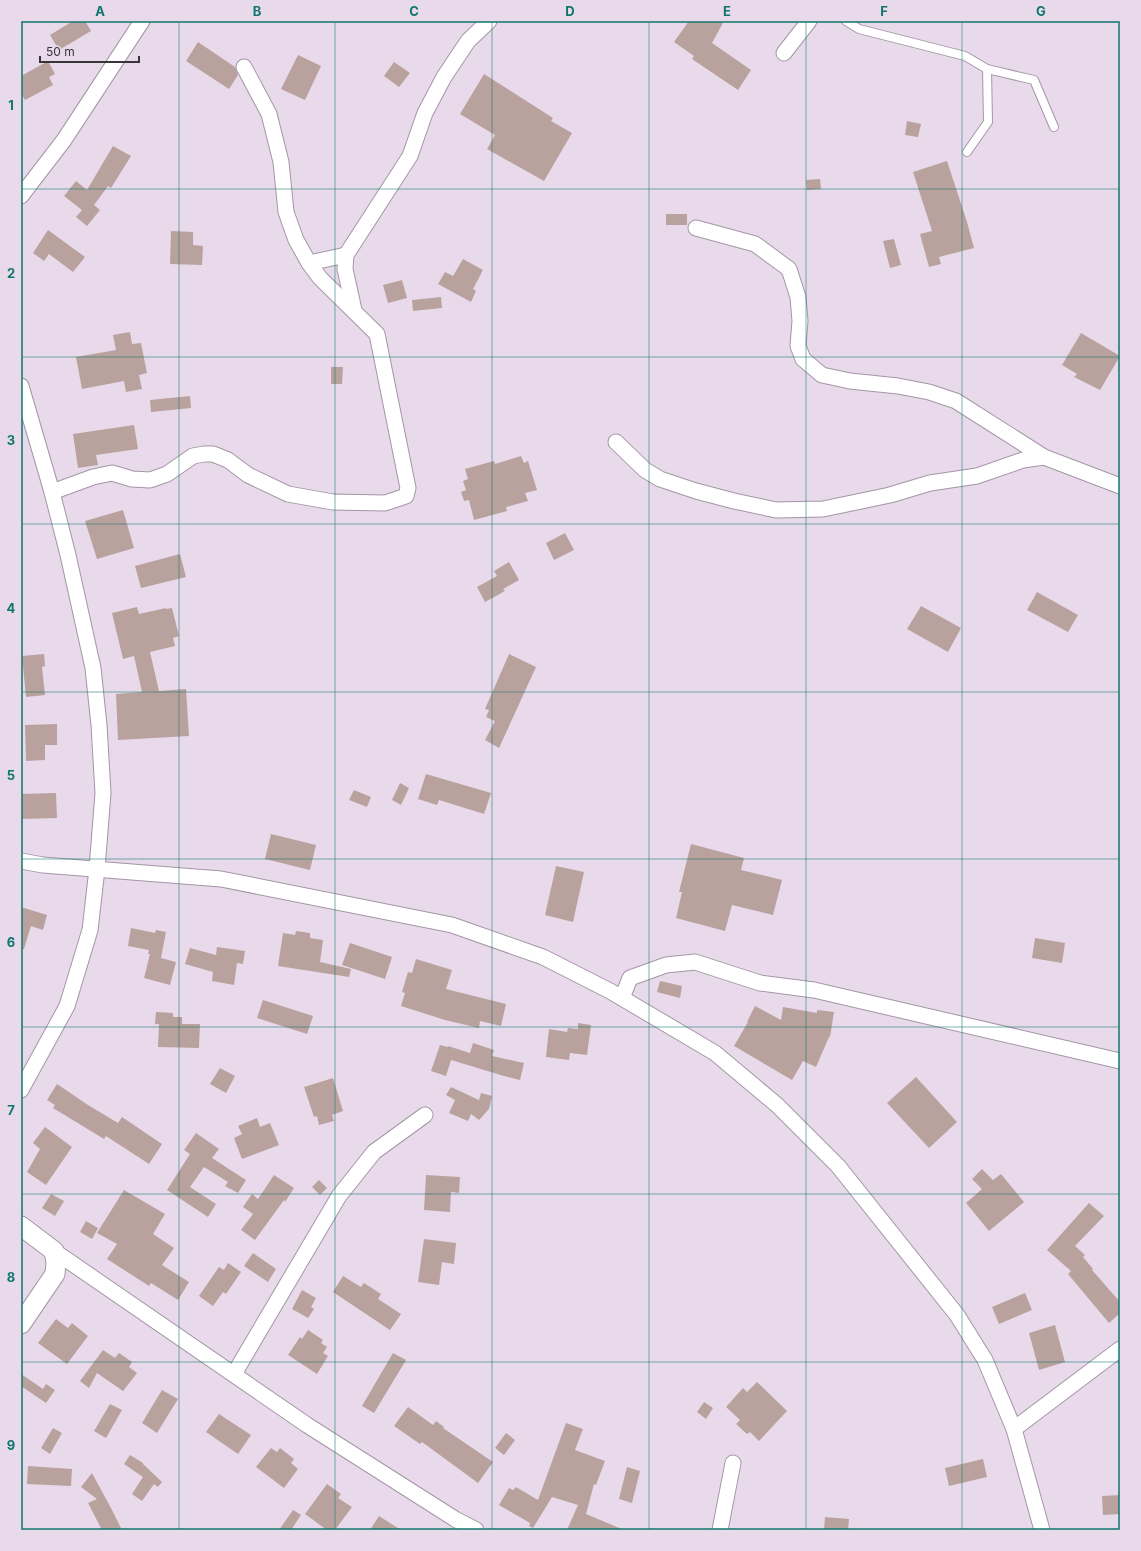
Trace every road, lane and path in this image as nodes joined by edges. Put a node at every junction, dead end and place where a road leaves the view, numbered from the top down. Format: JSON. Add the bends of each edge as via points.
{"nodes":[{"id":1,"x":142,"y":21,"type":"edge"},
{"id":2,"x":489,"y":21,"type":"edge"},
{"id":3,"x":809,"y":21,"type":"edge"},
{"id":4,"x":846,"y":21,"type":"edge"},
{"id":5,"x":784,"y":53,"type":"dead end"},
{"id":6,"x":244,"y":67,"type":"dead end"},
{"id":7,"x":987,"y":69,"type":"junction"},
{"id":8,"x":1054,"y":127,"type":"dead end"},
{"id":9,"x":967,"y":152,"type":"dead end"},
{"id":10,"x":21,"y":196,"type":"edge"},
{"id":11,"x":696,"y":228,"type":"dead end"},
{"id":12,"x":346,"y":255,"type":"junction"},
{"id":13,"x":309,"y":263,"type":"junction"},
{"id":14,"x":354,"y":310,"type":"junction"},
{"id":15,"x":21,"y":386,"type":"edge"},
{"id":16,"x":616,"y":442,"type":"dead end"},
{"id":17,"x":1044,"y":457,"type":"junction"},
{"id":18,"x":1120,"y":486,"type":"edge"},
{"id":19,"x":52,"y":492,"type":"junction"},
{"id":20,"x":21,"y":861,"type":"edge"},
{"id":21,"x":98,"y":869,"type":"junction"},
{"id":22,"x":622,"y":998,"type":"junction"},
{"id":23,"x":1120,"y":1061,"type":"edge"},
{"id":24,"x":21,"y":1090,"type":"edge"},
{"id":25,"x":425,"y":1115,"type":"dead end"},
{"id":26,"x":21,"y":1226,"type":"edge"},
{"id":27,"x":54,"y":1251,"type":"junction"},
{"id":28,"x":21,"y":1324,"type":"edge"},
{"id":29,"x":1120,"y":1349,"type":"edge"},
{"id":30,"x":234,"y":1374,"type":"junction"},
{"id":31,"x":1014,"y":1429,"type":"junction"},
{"id":32,"x":733,"y":1463,"type":"dead end"},
{"id":33,"x":476,"y":1530,"type":"edge"},
{"id":34,"x":720,"y":1530,"type":"edge"},
{"id":35,"x":1042,"y":1530,"type":"edge"}],
"edges":[{"from":1,"to":10,"type":"street","via":[[64,140]]},
{"from":2,"to":12,"type":"street","via":[[468,41],[444,77],[425,113],[410,156]]},
{"from":3,"to":5,"type":"street"},
{"from":4,"to":7,"type":"lane","via":[[859,29],[965,56]]},
{"from":6,"to":13,"type":"street","via":[[268,114],[281,162],[286,212],[296,240]]},
{"from":7,"to":8,"type":"lane","via":[[1034,80]]},
{"from":7,"to":9,"type":"lane","via":[[988,122]]},
{"from":11,"to":17,"type":"street","via":[[755,244],[789,269],[798,297],[798,346],[803,359],[822,375],[929,392],[956,401]]},
{"from":12,"to":13,"type":"street"},
{"from":12,"to":14,"type":"street","via":[[345,269]]},
{"from":13,"to":14,"type":"street","via":[[320,278]]},
{"from":14,"to":19,"type":"street","via":[[377,334],[408,488],[406,496],[385,503],[333,502],[288,494],[248,475],[228,460],[213,454],[193,456],[167,474],[150,480],[112,474],[93,476]]},
{"from":15,"to":19,"type":"street"},
{"from":16,"to":17,"type":"street","via":[[645,470],[660,479],[734,501],[776,510],[823,510],[930,483],[977,476],[1023,460]]},
{"from":17,"to":18,"type":"street"},
{"from":19,"to":21,"type":"street","via":[[93,675],[103,793]]},
{"from":20,"to":21,"type":"street"},
{"from":21,"to":22,"type":"street","via":[[221,879],[452,925],[543,957]]},
{"from":21,"to":24,"type":"street","via":[[90,930],[67,1006]]},
{"from":22,"to":23,"type":"street","via":[[630,978],[666,965],[695,962],[760,983],[814,990]]},
{"from":22,"to":31,"type":"street","via":[[715,1053],[777,1105],[838,1166],[957,1315],[984,1360]]},
{"from":25,"to":30,"type":"street","via":[[374,1152],[339,1196]]},
{"from":26,"to":27,"type":"street"},
{"from":27,"to":28,"type":"street","via":[[55,1274]]},
{"from":27,"to":30,"type":"street"},
{"from":29,"to":31,"type":"street"},
{"from":30,"to":33,"type":"street","via":[[307,1425]]},
{"from":31,"to":35,"type":"street"},
{"from":32,"to":34,"type":"street"}]}
